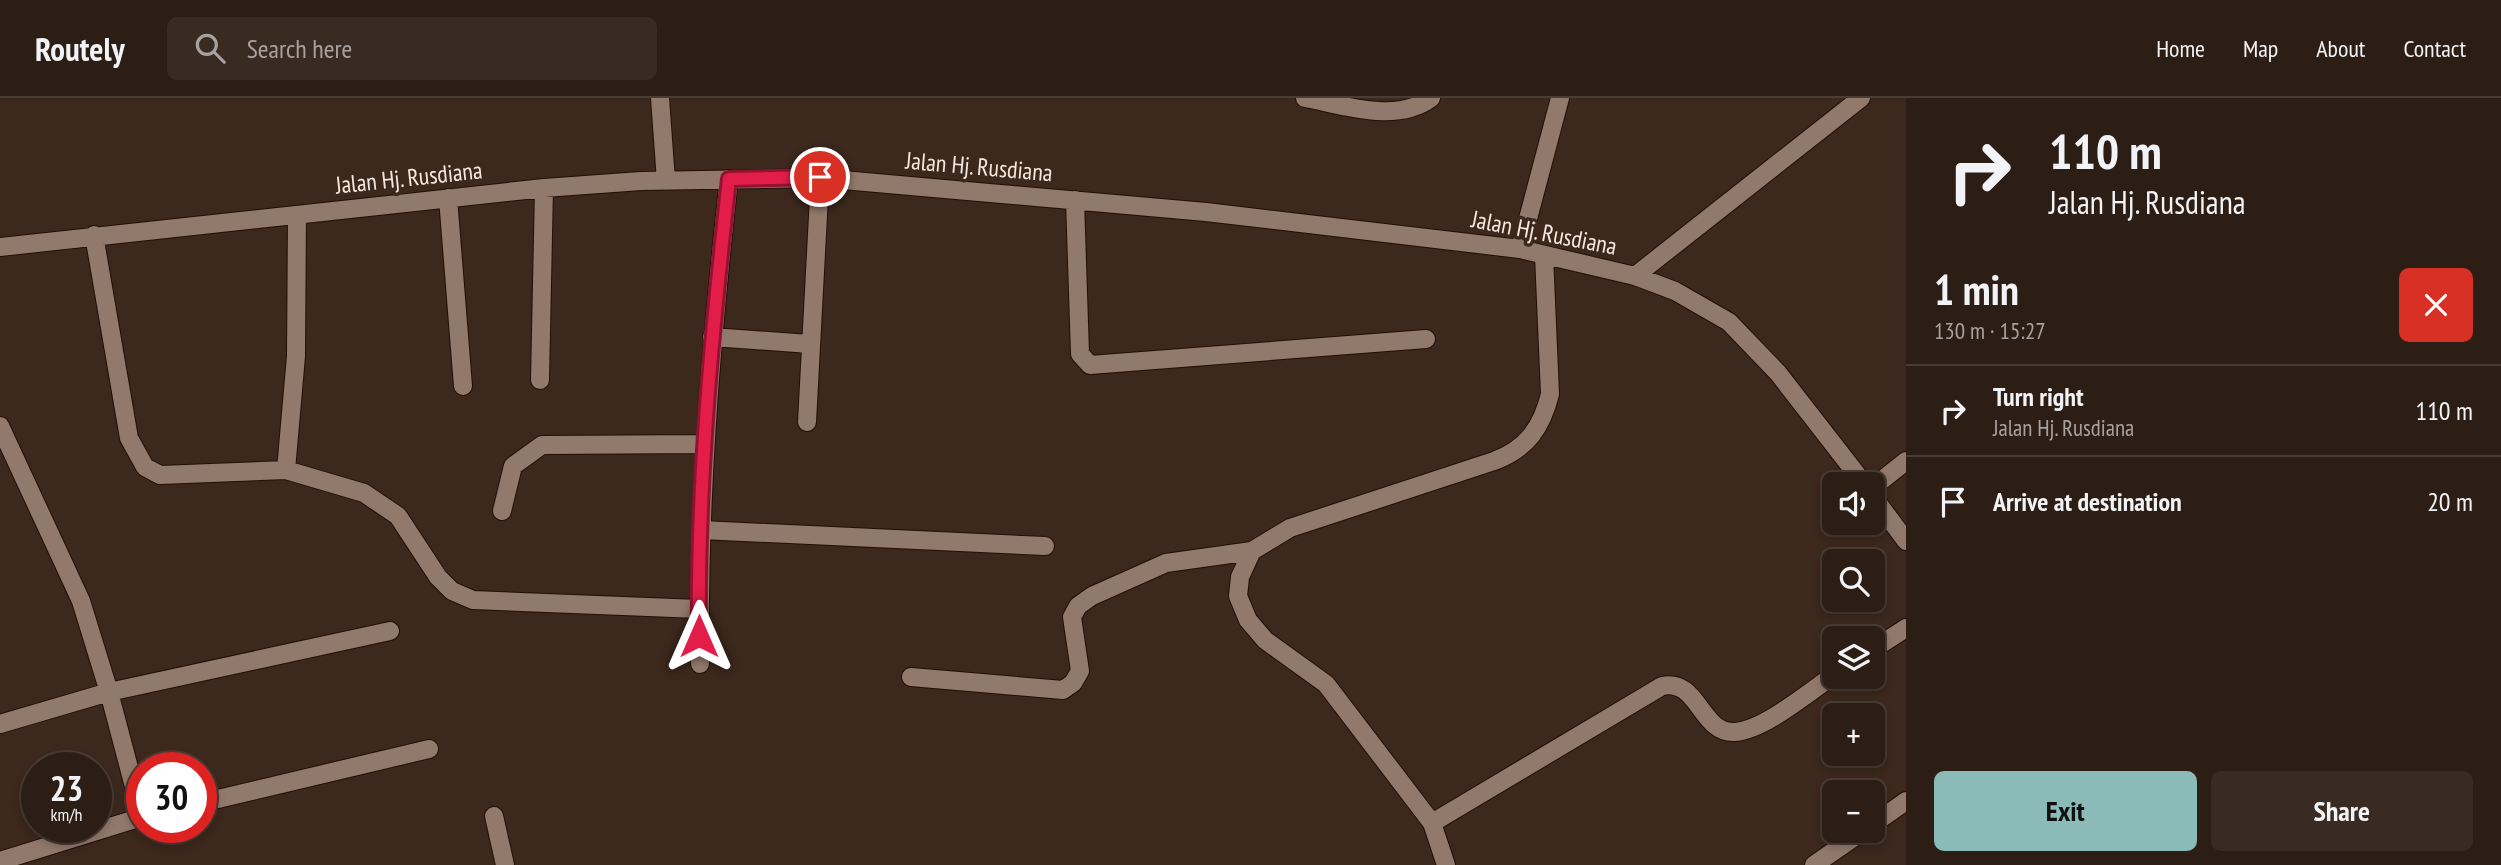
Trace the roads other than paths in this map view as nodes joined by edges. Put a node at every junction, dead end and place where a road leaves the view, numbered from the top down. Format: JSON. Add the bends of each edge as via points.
{"nodes":[{"id":1,"x":660,"y":98,"type":"edge"},
{"id":2,"x":1305,"y":98,"type":"edge"},
{"id":3,"x":1431,"y":98,"type":"edge"},
{"id":4,"x":1558,"y":98,"type":"edge"},
{"id":5,"x":1861,"y":98,"type":"edge"},
{"id":6,"x":820,"y":177,"type":"junction"},
{"id":7,"x":729,"y":179,"type":"junction"},
{"id":8,"x":666,"y":181,"type":"junction"},
{"id":9,"x":544,"y":188,"type":"junction"},
{"id":10,"x":448,"y":198,"type":"junction"},
{"id":11,"x":1075,"y":200,"type":"junction"},
{"id":12,"x":297,"y":215,"type":"junction"},
{"id":13,"x":94,"y":235,"type":"junction"},
{"id":14,"x":0,"y":247,"type":"edge"},
{"id":15,"x":1520,"y":249,"type":"junction"},
{"id":16,"x":1544,"y":255,"type":"junction"},
{"id":17,"x":1635,"y":276,"type":"junction"},
{"id":18,"x":712,"y":337,"type":"junction"},
{"id":19,"x":1426,"y":339,"type":"dead end"},
{"id":20,"x":810,"y":344,"type":"junction"},
{"id":21,"x":540,"y":380,"type":"dead end"},
{"id":22,"x":463,"y":386,"type":"dead end"},
{"id":23,"x":807,"y":422,"type":"dead end"},
{"id":24,"x":0,"y":426,"type":"edge"},
{"id":25,"x":705,"y":444,"type":"junction"},
{"id":26,"x":1906,"y":461,"type":"edge"},
{"id":27,"x":8,"y":462,"type":"edge"},
{"id":28,"x":286,"y":470,"type":"junction"},
{"id":29,"x":1855,"y":472,"type":"edge"},
{"id":30,"x":1885,"y":478,"type":"edge"},
{"id":31,"x":502,"y":511,"type":"dead end"},
{"id":32,"x":1885,"y":513,"type":"edge"},
{"id":33,"x":701,"y":530,"type":"junction"},
{"id":34,"x":1906,"y":541,"type":"edge"},
{"id":35,"x":1045,"y":546,"type":"dead end"},
{"id":36,"x":1252,"y":551,"type":"junction"},
{"id":37,"x":699,"y":609,"type":"junction"},
{"id":38,"x":1906,"y":628,"type":"edge"},
{"id":39,"x":390,"y":631,"type":"dead end"},
{"id":40,"x":1885,"y":642,"type":"edge"},
{"id":41,"x":700,"y":664,"type":"dead end"},
{"id":42,"x":911,"y":677,"type":"dead end"},
{"id":43,"x":1822,"y":683,"type":"edge"},
{"id":44,"x":109,"y":692,"type":"junction"},
{"id":45,"x":0,"y":724,"type":"edge"},
{"id":46,"x":429,"y":749,"type":"dead end"},
{"id":47,"x":126,"y":756,"type":"edge"},
{"id":48,"x":217,"y":799,"type":"edge"},
{"id":49,"x":1906,"y":801,"type":"edge"},
{"id":50,"x":494,"y":816,"type":"dead end"},
{"id":51,"x":1885,"y":816,"type":"edge"},
{"id":52,"x":126,"y":822,"type":"edge"},
{"id":53,"x":1432,"y":823,"type":"junction"},
{"id":54,"x":1846,"y":843,"type":"edge"},
{"id":55,"x":0,"y":861,"type":"edge"},
{"id":56,"x":505,"y":865,"type":"edge"},
{"id":57,"x":1446,"y":865,"type":"edge"},
{"id":58,"x":1814,"y":865,"type":"edge"}],
"edges":[{"from":1,"to":8,"type":"street"},
{"from":2,"to":3,"type":"street","via":[[1385,112],[1412,108]]},
{"from":4,"to":15,"type":"street"},
{"from":5,"to":17,"type":"street"},
{"from":6,"to":7,"type":"street","name":"Jalan Hj. Rusdiana"},
{"from":6,"to":11,"type":"street","name":"Jalan Hj. Rusdiana"},
{"from":6,"to":20,"type":"street"},
{"from":7,"to":8,"type":"street","name":"Jalan Hj. Rusdiana"},
{"from":7,"to":18,"type":"street"},
{"from":8,"to":9,"type":"street","name":"Jalan Hj. Rusdiana"},
{"from":9,"to":10,"type":"street","name":"Jalan Hj. Rusdiana"},
{"from":9,"to":21,"type":"street"},
{"from":10,"to":12,"type":"street","name":"Jalan Hj. Rusdiana"},
{"from":10,"to":22,"type":"street"},
{"from":11,"to":15,"type":"street","name":"Jalan Hj. Rusdiana"},
{"from":11,"to":19,"type":"street","via":[[1080,354],[1090,365]]},
{"from":12,"to":13,"type":"street","name":"Jalan Hj. Rusdiana"},
{"from":12,"to":28,"type":"street","via":[[296,356]]},
{"from":13,"to":14,"type":"street","name":"Jalan Hj. Rusdiana"},
{"from":13,"to":28,"type":"street","via":[[129,438],[145,467],[160,475]]},
{"from":15,"to":16,"type":"street","name":"Jalan Hj. Rusdiana"},
{"from":16,"to":17,"type":"street","name":"Jalan Hj. Rusdiana"},
{"from":16,"to":36,"type":"street","via":[[1550,394],[1545,415],[1524,446],[1494,461],[1290,528]]},
{"from":17,"to":29,"type":"street","name":"Jalan Hj. Rusdiana","via":[[1675,291],[1729,322],[1778,373]]},
{"from":18,"to":20,"type":"street"},
{"from":18,"to":25,"type":"street"},
{"from":20,"to":23,"type":"street"},
{"from":24,"to":27,"type":"street"},
{"from":25,"to":31,"type":"street","via":[[542,445],[513,466]]},
{"from":25,"to":33,"type":"street"},
{"from":26,"to":30,"type":"street"},
{"from":27,"to":44,"type":"street","via":[[81,601]]},
{"from":28,"to":37,"type":"street","via":[[364,493],[382,503],[398,516],[438,577],[452,591],[473,600]]},
{"from":32,"to":34,"type":"street"},
{"from":33,"to":35,"type":"street"},
{"from":33,"to":37,"type":"street"},
{"from":36,"to":42,"type":"street","via":[[1166,563],[1078,606],[1072,617],[1080,671],[1063,690]]},
{"from":36,"to":53,"type":"street","via":[[1240,577],[1238,596],[1248,620],[1265,640],[1326,684]]},
{"from":37,"to":41,"type":"street"},
{"from":38,"to":40,"type":"street"},
{"from":39,"to":44,"type":"street"},
{"from":43,"to":53,"type":"street","via":[[1760,724],[1732,732],[1713,723],[1684,688],[1662,686]]},
{"from":44,"to":45,"type":"street"},
{"from":44,"to":47,"type":"street"},
{"from":46,"to":48,"type":"street"},
{"from":49,"to":51,"type":"street"},
{"from":50,"to":56,"type":"street"},
{"from":52,"to":55,"type":"street"},
{"from":53,"to":57,"type":"street"},
{"from":54,"to":58,"type":"street"}]}
